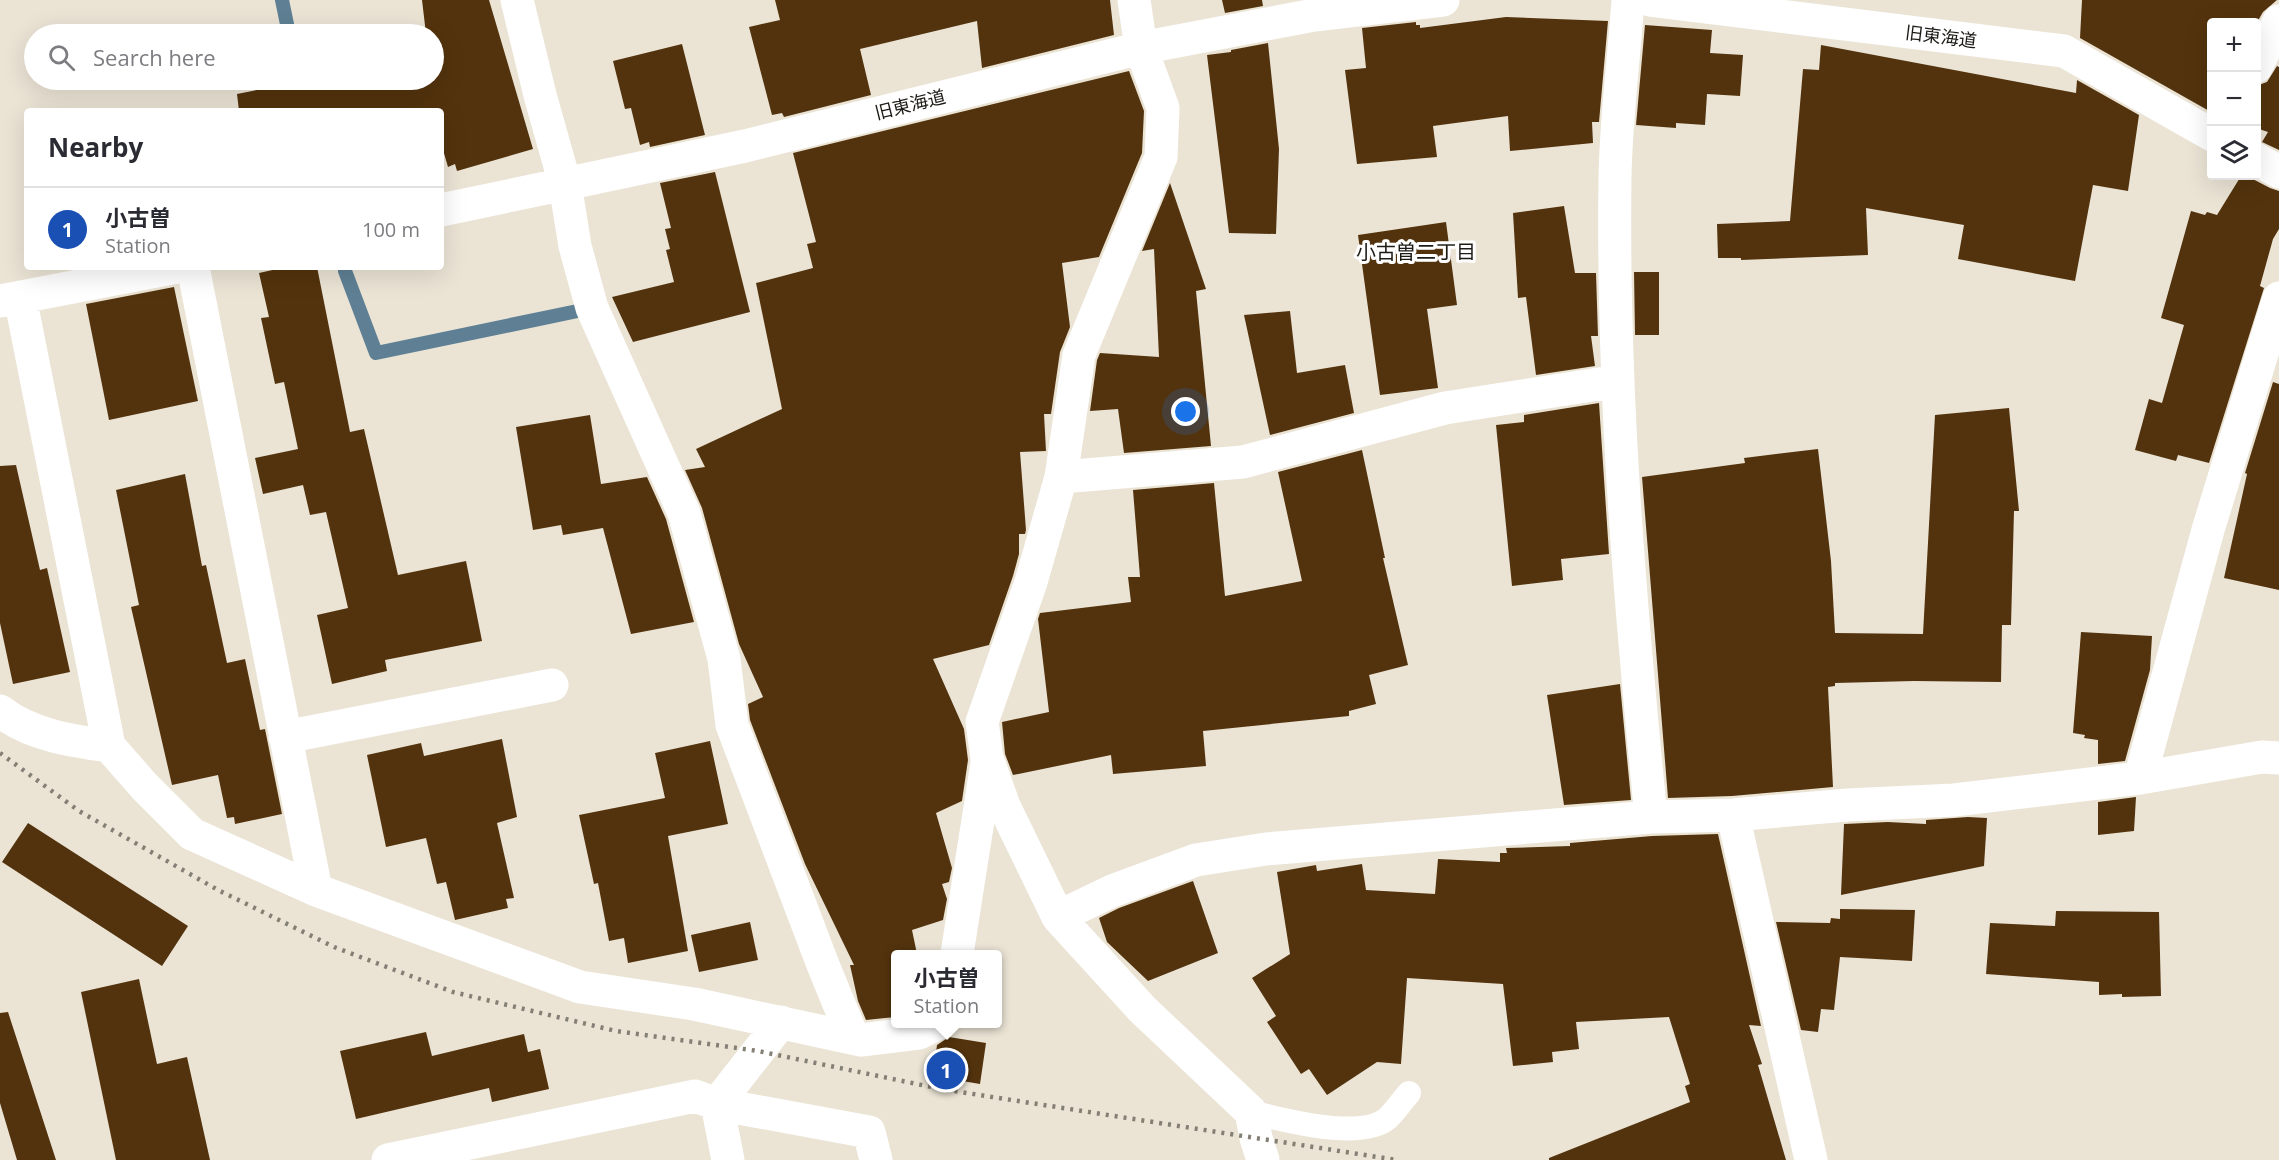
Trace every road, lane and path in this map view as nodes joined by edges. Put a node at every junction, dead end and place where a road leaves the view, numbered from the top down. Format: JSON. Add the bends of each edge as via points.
{"nodes":[{"id":1,"x":517,"y":0,"type":"edge"},
{"id":2,"x":1134,"y":0,"type":"edge"},
{"id":3,"x":1443,"y":0,"type":"edge"},
{"id":4,"x":1628,"y":0,"type":"edge"},
{"id":5,"x":1650,"y":0,"type":"edge"},
{"id":6,"x":1655,"y":0,"type":"edge"},
{"id":7,"x":2279,"y":21,"type":"edge"},
{"id":8,"x":1141,"y":48,"type":"junction"},
{"id":9,"x":2261,"y":57,"type":"edge"},
{"id":10,"x":2207,"y":133,"type":"edge"},
{"id":11,"x":2261,"y":162,"type":"edge"},
{"id":12,"x":2279,"y":172,"type":"edge"},
{"id":13,"x":566,"y":184,"type":"junction"},
{"id":14,"x":444,"y":209,"type":"edge"},
{"id":15,"x":161,"y":270,"type":"edge"},
{"id":16,"x":194,"y":270,"type":"edge"},
{"id":17,"x":2279,"y":298,"type":"edge"},
{"id":18,"x":10,"y":299,"type":"edge"},
{"id":19,"x":1618,"y":381,"type":"junction"},
{"id":20,"x":1061,"y":477,"type":"junction"},
{"id":21,"x":552,"y":685,"type":"dead end"},
{"id":22,"x":0,"y":711,"type":"edge"},
{"id":23,"x":285,"y":737,"type":"junction"},
{"id":24,"x":109,"y":746,"type":"junction"},
{"id":25,"x":987,"y":758,"type":"junction"},
{"id":26,"x":2279,"y":758,"type":"edge"},
{"id":27,"x":2140,"y":778,"type":"junction"},
{"id":28,"x":1733,"y":815,"type":"junction"},
{"id":29,"x":1652,"y":817,"type":"junction"},
{"id":30,"x":316,"y":890,"type":"junction"},
{"id":31,"x":1058,"y":917,"type":"junction"},
{"id":32,"x":958,"y":950,"type":"edge"},
{"id":33,"x":781,"y":1022,"type":"junction"},
{"id":34,"x":928,"y":1028,"type":"edge"},
{"id":35,"x":853,"y":1038,"type":"junction"},
{"id":36,"x":1409,"y":1093,"type":"dead end"},
{"id":37,"x":717,"y":1104,"type":"junction"},
{"id":38,"x":1251,"y":1112,"type":"junction"},
{"id":39,"x":466,"y":1152,"type":"edge"},
{"id":40,"x":388,"y":1160,"type":"edge"},
{"id":41,"x":728,"y":1160,"type":"edge"},
{"id":42,"x":876,"y":1160,"type":"edge"},
{"id":43,"x":1263,"y":1160,"type":"edge"},
{"id":44,"x":1811,"y":1160,"type":"edge"}],
"edges":[{"from":1,"to":13,"type":"street"},
{"from":2,"to":8,"type":"street"},
{"from":3,"to":8,"type":"street","name":"旧東海道","via":[[1314,15]]},
{"from":4,"to":19,"type":"street","via":[[1615,175]]},
{"from":5,"to":6,"type":"street","name":"旧東海道"},
{"from":6,"to":10,"type":"street","name":"旧東海道","via":[[2064,51]]},
{"from":7,"to":9,"type":"street"},
{"from":8,"to":13,"type":"street","name":"旧東海道","via":[[745,146]]},
{"from":8,"to":20,"type":"street","via":[[1163,108],[1161,157],[1079,355]]},
{"from":11,"to":12,"type":"street"},
{"from":13,"to":14,"type":"street","name":"旧東海道"},
{"from":13,"to":35,"type":"street","via":[[575,246],[592,308],[684,513],[724,659],[732,725]]},
{"from":15,"to":18,"type":"street"},
{"from":16,"to":23,"type":"street"},
{"from":17,"to":27,"type":"street","via":[[2208,530]]},
{"from":18,"to":24,"type":"street"},
{"from":19,"to":20,"type":"street","via":[[1445,408],[1243,462]]},
{"from":19,"to":29,"type":"street","via":[[1623,497]]},
{"from":20,"to":25,"type":"street","via":[[1031,582],[982,722]]},
{"from":21,"to":23,"type":"street"},
{"from":22,"to":24,"type":"street","via":[[10,719],[66,740]]},
{"from":23,"to":30,"type":"street"},
{"from":24,"to":30,"type":"street","via":[[192,834]]},
{"from":25,"to":31,"type":"street","via":[[1004,806]]},
{"from":25,"to":32,"type":"street"},
{"from":26,"to":27,"type":"street","via":[[2262,757]]},
{"from":27,"to":28,"type":"street","via":[[1954,800]]},
{"from":28,"to":29,"type":"street"},
{"from":28,"to":44,"type":"street"},
{"from":29,"to":31,"type":"street","via":[[1266,849],[1196,860],[1112,891]]},
{"from":30,"to":33,"type":"street","via":[[580,987]]},
{"from":31,"to":38,"type":"street","via":[[1142,1010]]},
{"from":33,"to":35,"type":"street"},
{"from":33,"to":37,"type":"street"},
{"from":34,"to":35,"type":"street","via":[[897,1037]]},
{"from":36,"to":38,"type":"lane","via":[[1386,1120],[1356,1129],[1295,1123]]},
{"from":37,"to":39,"type":"street","via":[[695,1096]]},
{"from":37,"to":41,"type":"street"},
{"from":37,"to":42,"type":"street","via":[[869,1132]]},
{"from":38,"to":43,"type":"street"},
{"from":39,"to":40,"type":"street"}]}
